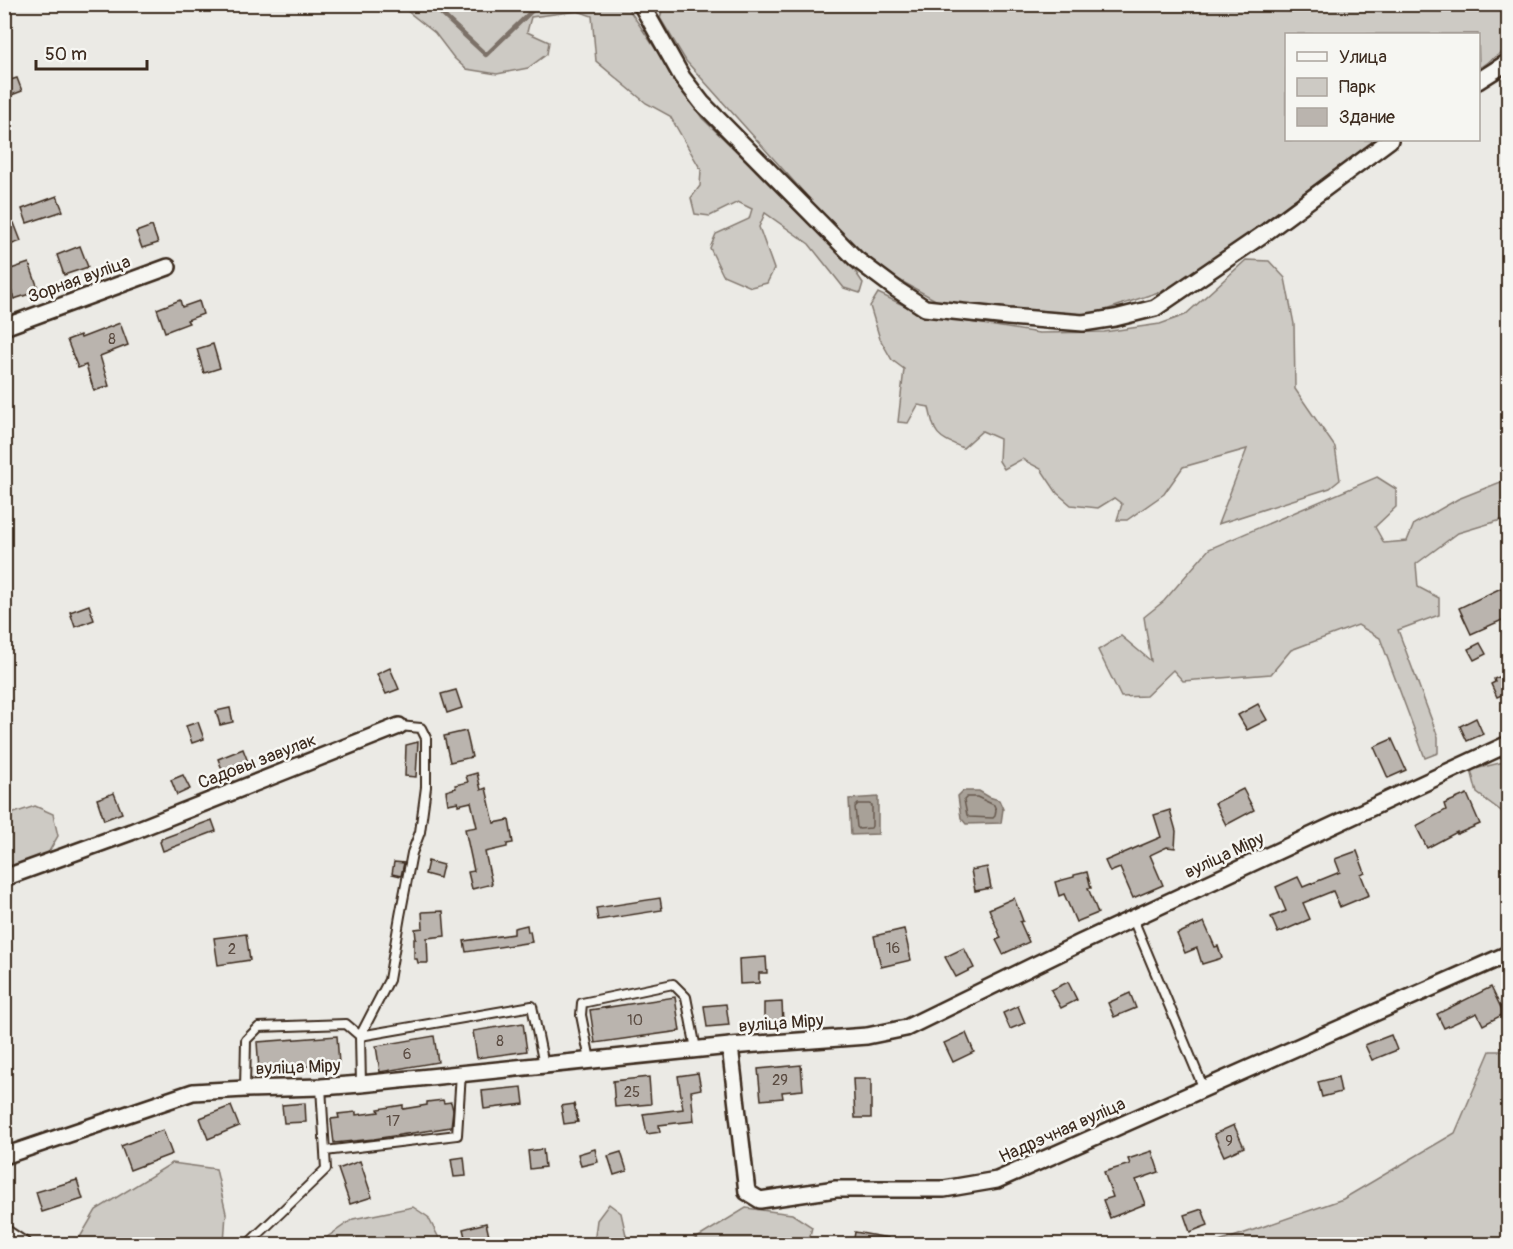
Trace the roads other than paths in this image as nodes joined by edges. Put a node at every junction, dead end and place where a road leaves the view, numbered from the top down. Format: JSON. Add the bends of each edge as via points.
{"nodes":[{"id":1,"x":641,"y":4,"type":"edge"},
{"id":2,"x":1509,"y":62,"type":"edge"},
{"id":3,"x":1480,"y":80,"type":"edge"},
{"id":4,"x":1389,"y":141,"type":"edge"},
{"id":5,"x":168,"y":267,"type":"dead end"},
{"id":6,"x":4,"y":327,"type":"edge"},
{"id":7,"x":399,"y":726,"type":"joint"},
{"id":8,"x":1509,"y":744,"type":"edge"},
{"id":9,"x":4,"y":878,"type":"edge"},
{"id":10,"x":1132,"y":919,"type":"junction"},
{"id":11,"x":1509,"y":954,"type":"edge"},
{"id":12,"x":360,"y":1036,"type":"junction"},
{"id":13,"x":730,"y":1046,"type":"junction"},
{"id":14,"x":696,"y":1049,"type":"junction"},
{"id":15,"x":590,"y":1060,"type":"junction"},
{"id":16,"x":544,"y":1065,"type":"junction"},
{"id":17,"x":461,"y":1073,"type":"junction"},
{"id":18,"x":361,"y":1084,"type":"junction"},
{"id":19,"x":321,"y":1087,"type":"junction"},
{"id":20,"x":246,"y":1089,"type":"junction"},
{"id":21,"x":1204,"y":1089,"type":"junction"},
{"id":22,"x":325,"y":1151,"type":"junction"},
{"id":23,"x":4,"y":1156,"type":"edge"},
{"id":24,"x":4,"y":1228,"type":"edge"},
{"id":25,"x":28,"y":1245,"type":"edge"},
{"id":26,"x":248,"y":1245,"type":"edge"}],
"edges":[{"from":1,"to":4,"type":"street","via":[[682,77],[702,103],[856,259],[925,308],[1083,323],[1155,308]]},
{"from":2,"to":3,"type":"street"},
{"from":5,"to":6,"type":"street","name":"Зорная вуліца"},
{"from":7,"to":9,"type":"street","name":"Садовы завулак"},
{"from":7,"to":12,"type":"lane","via":[[421,728],[426,738],[422,821],[412,853],[389,980]]},
{"from":8,"to":10,"type":"street","name":"вуліца Міру"},
{"from":10,"to":13,"type":"street","name":"вуліца Міру","via":[[906,1028],[867,1036]]},
{"from":10,"to":21,"type":"lane"},
{"from":11,"to":21,"type":"street","name":"Надрэчная вуліца"},
{"from":12,"to":16,"type":"lane","via":[[532,1006]]},
{"from":12,"to":18,"type":"lane"},
{"from":12,"to":20,"type":"lane","via":[[346,1024],[259,1027],[246,1040]]},
{"from":13,"to":14,"type":"street","name":"вуліца Міру"},
{"from":13,"to":21,"type":"street","name":"Надрэчная вуліца","via":[[747,1192],[760,1200],[836,1189],[944,1189],[997,1180]]},
{"from":14,"to":15,"type":"street","name":"вуліца Міру"},
{"from":14,"to":15,"type":"lane","via":[[686,997],[673,984],[582,1003]]},
{"from":15,"to":16,"type":"street","name":"вуліца Міру"},
{"from":16,"to":17,"type":"street","name":"вуліца Міру"},
{"from":17,"to":18,"type":"street","name":"вуліца Міру"},
{"from":17,"to":22,"type":"lane","via":[[457,1135]]},
{"from":18,"to":19,"type":"street","name":"вуліца Міру"},
{"from":19,"to":20,"type":"street","name":"вуліца Міру"},
{"from":19,"to":22,"type":"lane"},
{"from":20,"to":23,"type":"street","name":"вуліца Міру","via":[[193,1092]]},
{"from":22,"to":26,"type":"lane","via":[[326,1169]]},
{"from":24,"to":25,"type":"lane"}]}
